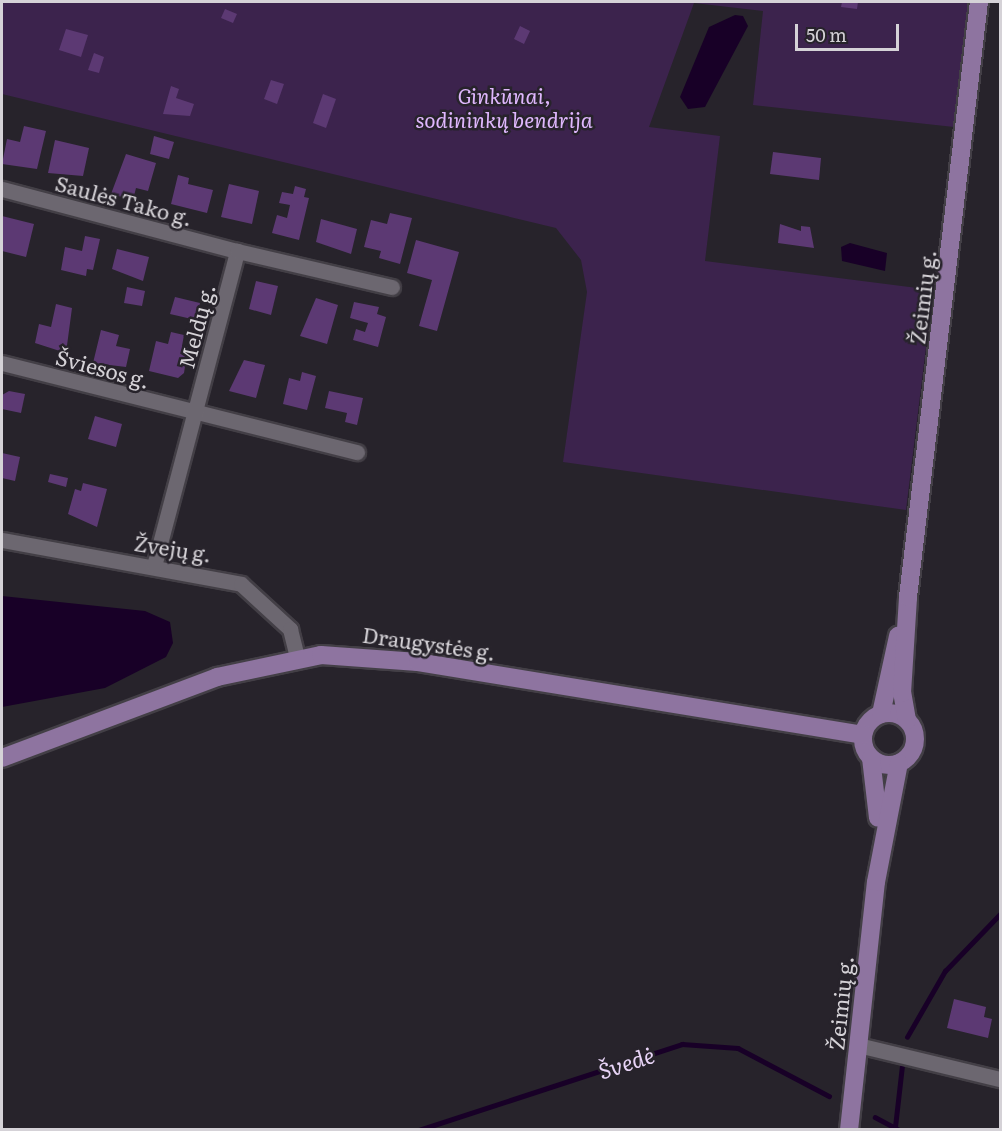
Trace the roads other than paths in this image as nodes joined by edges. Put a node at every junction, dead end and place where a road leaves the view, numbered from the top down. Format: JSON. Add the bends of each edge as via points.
{"nodes":[{"id":1,"x":979,"y":2,"type":"edge"},
{"id":2,"x":2,"y":189,"type":"edge"},
{"id":3,"x":237,"y":251,"type":"junction"},
{"id":4,"x":392,"y":286,"type":"dead end"},
{"id":5,"x":2,"y":363,"type":"edge"},
{"id":6,"x":194,"y":414,"type":"junction"},
{"id":7,"x":357,"y":452,"type":"dead end"},
{"id":8,"x":2,"y":540,"type":"edge"},
{"id":9,"x":154,"y":566,"type":"junction"},
{"id":10,"x":908,"y":597,"type":"junction"},
{"id":11,"x":297,"y":658,"type":"junction"},
{"id":12,"x":881,"y":714,"type":"junction"},
{"id":13,"x":907,"y":720,"type":"junction"},
{"id":14,"x":863,"y":735,"type":"junction"},
{"id":15,"x":2,"y":758,"type":"edge"},
{"id":16,"x":871,"y":758,"type":"junction"},
{"id":17,"x":899,"y":762,"type":"junction"},
{"id":18,"x":876,"y":882,"type":"junction"},
{"id":19,"x":858,"y":1045,"type":"junction"},
{"id":20,"x":1000,"y":1078,"type":"edge"},
{"id":21,"x":849,"y":1130,"type":"edge"}],
"edges":[{"from":1,"to":10,"type":"main road","name":"Žeimių g."},
{"from":2,"to":3,"type":"street","name":"Saulės Tako g."},
{"from":3,"to":4,"type":"street"},
{"from":3,"to":6,"type":"street","name":"Meldų g."},
{"from":5,"to":6,"type":"street","name":"Šviesos g."},
{"from":6,"to":7,"type":"street","name":"Šviesos g."},
{"from":6,"to":9,"type":"street","name":"Meldų g."},
{"from":8,"to":9,"type":"street","name":"Žvejų g."},
{"from":9,"to":11,"type":"street","name":"Žvejų g.","via":[[217,576],[255,593],[290,629]]},
{"from":10,"to":12,"type":"main road","name":"Žeimių g."},
{"from":10,"to":13,"type":"main road","name":"Žeimių g.","via":[[902,693]]},
{"from":11,"to":14,"type":"main road","name":"Draugystės g.","via":[[353,655],[418,662]]},
{"from":11,"to":15,"type":"main road","name":"Draugystės g.","via":[[217,677]]},
{"from":12,"to":13,"type":"main road"},
{"from":12,"to":14,"type":"main road","via":[[869,721]]},
{"from":13,"to":17,"type":"main road","via":[[914,743]]},
{"from":14,"to":16,"type":"main road"},
{"from":16,"to":17,"type":"main road","via":[[884,764]]},
{"from":16,"to":18,"type":"main road","name":"Žeimių g.","via":[[878,794]]},
{"from":17,"to":18,"type":"main road","name":"Žeimių g."},
{"from":18,"to":19,"type":"main road","name":"Žeimių g."},
{"from":19,"to":20,"type":"street"},
{"from":19,"to":21,"type":"main road","name":"Žeimių g."}]}
